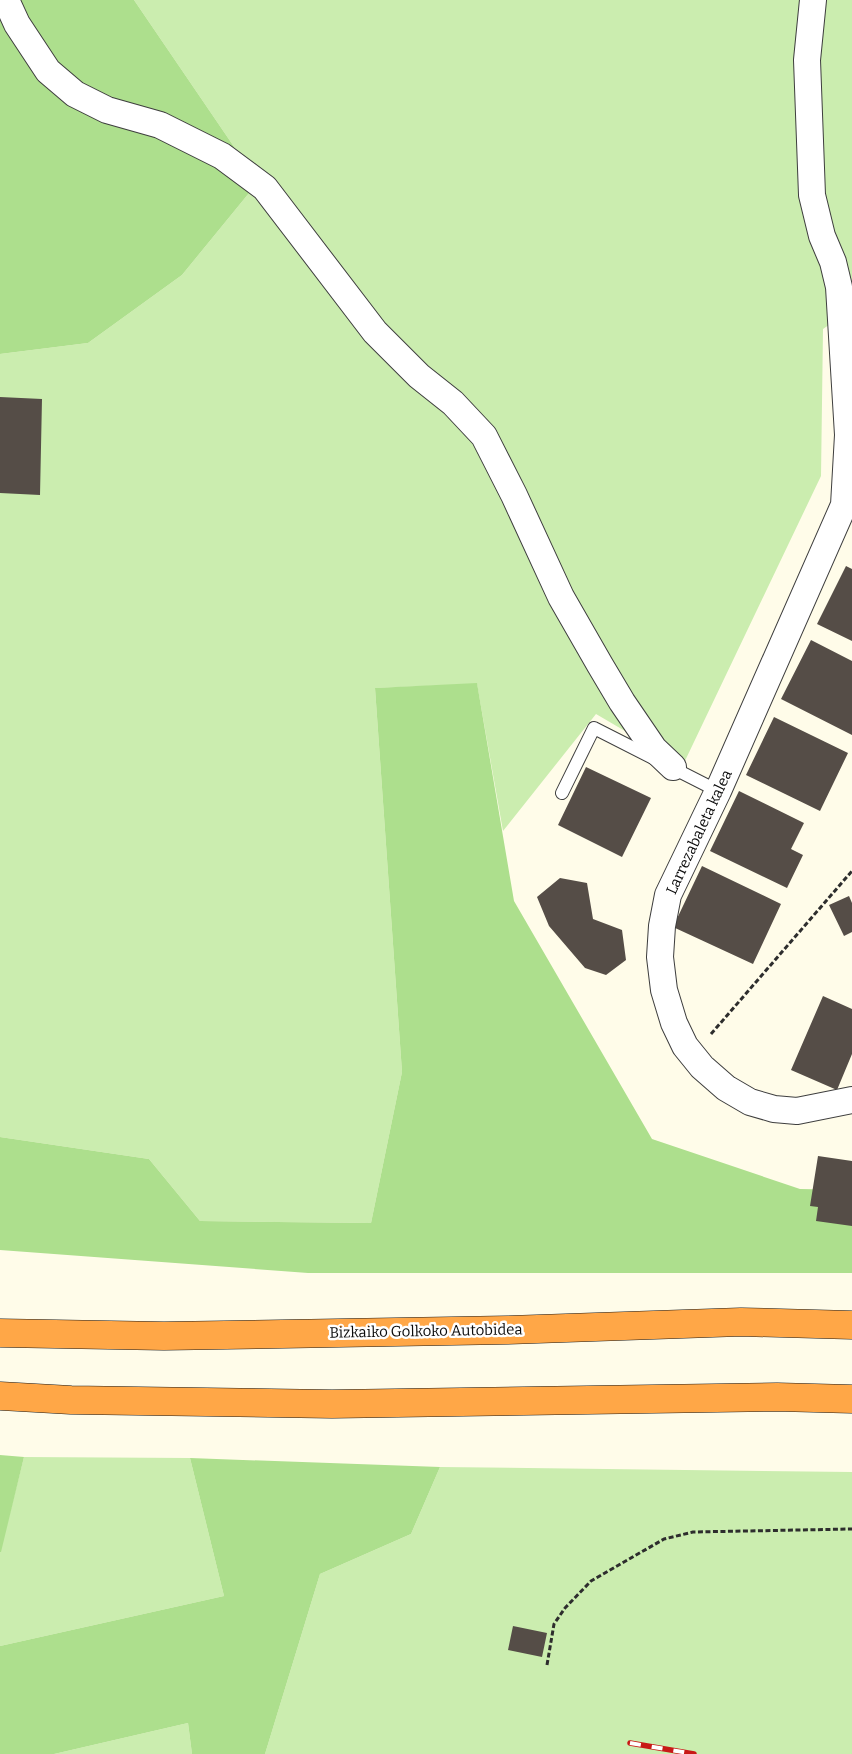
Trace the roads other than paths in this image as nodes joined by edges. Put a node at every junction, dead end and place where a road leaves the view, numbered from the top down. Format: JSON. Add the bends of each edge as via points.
{"nodes":[{"id":1,"x":6,"y":0,"type":"edge"},
{"id":2,"x":813,"y":0,"type":"edge"},
{"id":3,"x":848,"y":504,"type":"edge"},
{"id":4,"x":674,"y":767,"type":"junction"},
{"id":5,"x":718,"y":791,"type":"junction"},
{"id":6,"x":562,"y":793,"type":"dead end"},
{"id":7,"x":852,"y":1100,"type":"edge"},
{"id":8,"x":852,"y":1325,"type":"edge"},
{"id":9,"x":0,"y":1333,"type":"edge"},
{"id":10,"x":0,"y":1396,"type":"edge"},
{"id":11,"x":852,"y":1399,"type":"edge"}],
"edges":[{"from":1,"to":4,"type":"street","via":[[17,24],[48,71],[75,94],[107,110],[169,129],[222,156],[264,188],[374,332],[419,376],[453,402],[484,436],[581,631],[654,749]]},
{"from":2,"to":3,"type":"street","name":"Larrezabaleta kalea","via":[[807,60],[812,195],[839,287],[848,435]]},
{"from":3,"to":5,"type":"street","name":"Larrezabaleta kalea"},
{"from":4,"to":5,"type":"lane"},
{"from":4,"to":6,"type":"lane","via":[[594,728]]},
{"from":5,"to":7,"type":"street","name":"Larrezabaleta kalea","via":[[668,895],[662,926],[660,957],[664,990],[674,1023],[685,1046],[702,1067],[726,1088],[750,1102],[774,1110],[797,1111]]},
{"from":8,"to":9,"type":"highway","name":"Bizkaiko Golkoko Autobidea","via":[[741,1322],[164,1336]]},
{"from":10,"to":11,"type":"highway","via":[[332,1404],[778,1397]]}]}
